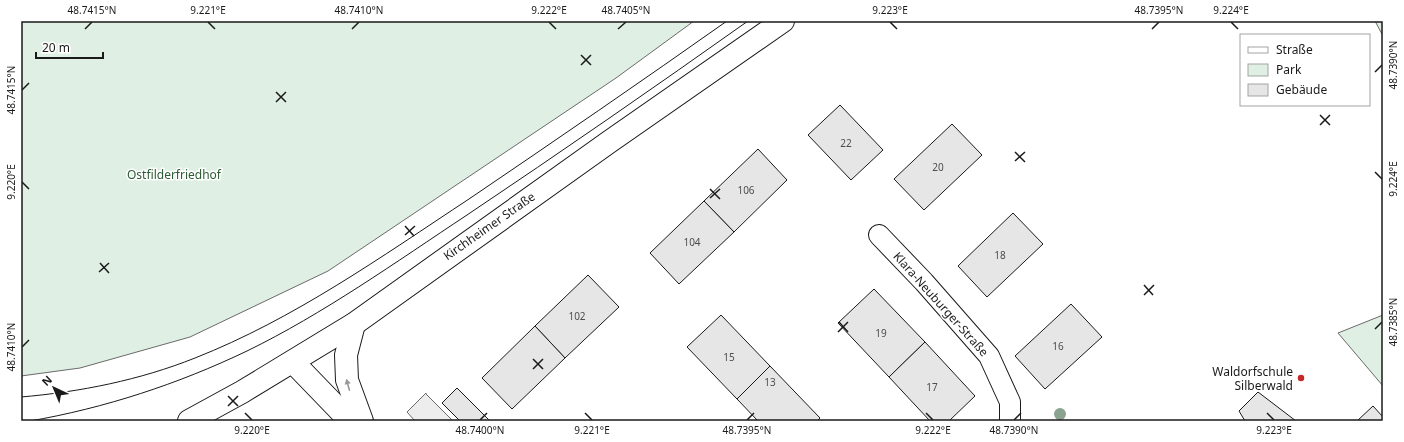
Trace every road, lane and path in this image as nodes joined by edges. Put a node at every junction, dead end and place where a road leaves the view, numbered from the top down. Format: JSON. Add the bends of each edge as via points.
{"nodes":[{"id":1,"x":783,"y":21,"type":"edge"},
{"id":2,"x":879,"y":235,"type":"dead end"},
{"id":3,"x":354,"y":324,"type":"junction"},
{"id":4,"x":293,"y":362,"type":"junction"},
{"id":5,"x":189,"y":421,"type":"edge"},
{"id":6,"x":350,"y":421,"type":"edge"},
{"id":7,"x":362,"y":421,"type":"edge"},
{"id":8,"x":1010,"y":421,"type":"edge"}],
"edges":[{"from":1,"to":3,"type":"main road","name":"Kirchheimer Straße","via":[[602,146]]},
{"from":2,"to":8,"type":"street","name":"Klara-Neuburger-Straße","via":[[989,356],[1010,402]]},
{"from":3,"to":4,"type":"main road","name":"Kirchheimer Straße"},
{"from":7,"to":3,"type":"main road","one_way":true,"via":[[347,380],[346,355]]},
{"from":4,"to":5,"type":"main road","name":"Kirchheimer Straße"},
{"from":4,"to":6,"type":"main road"}]}
